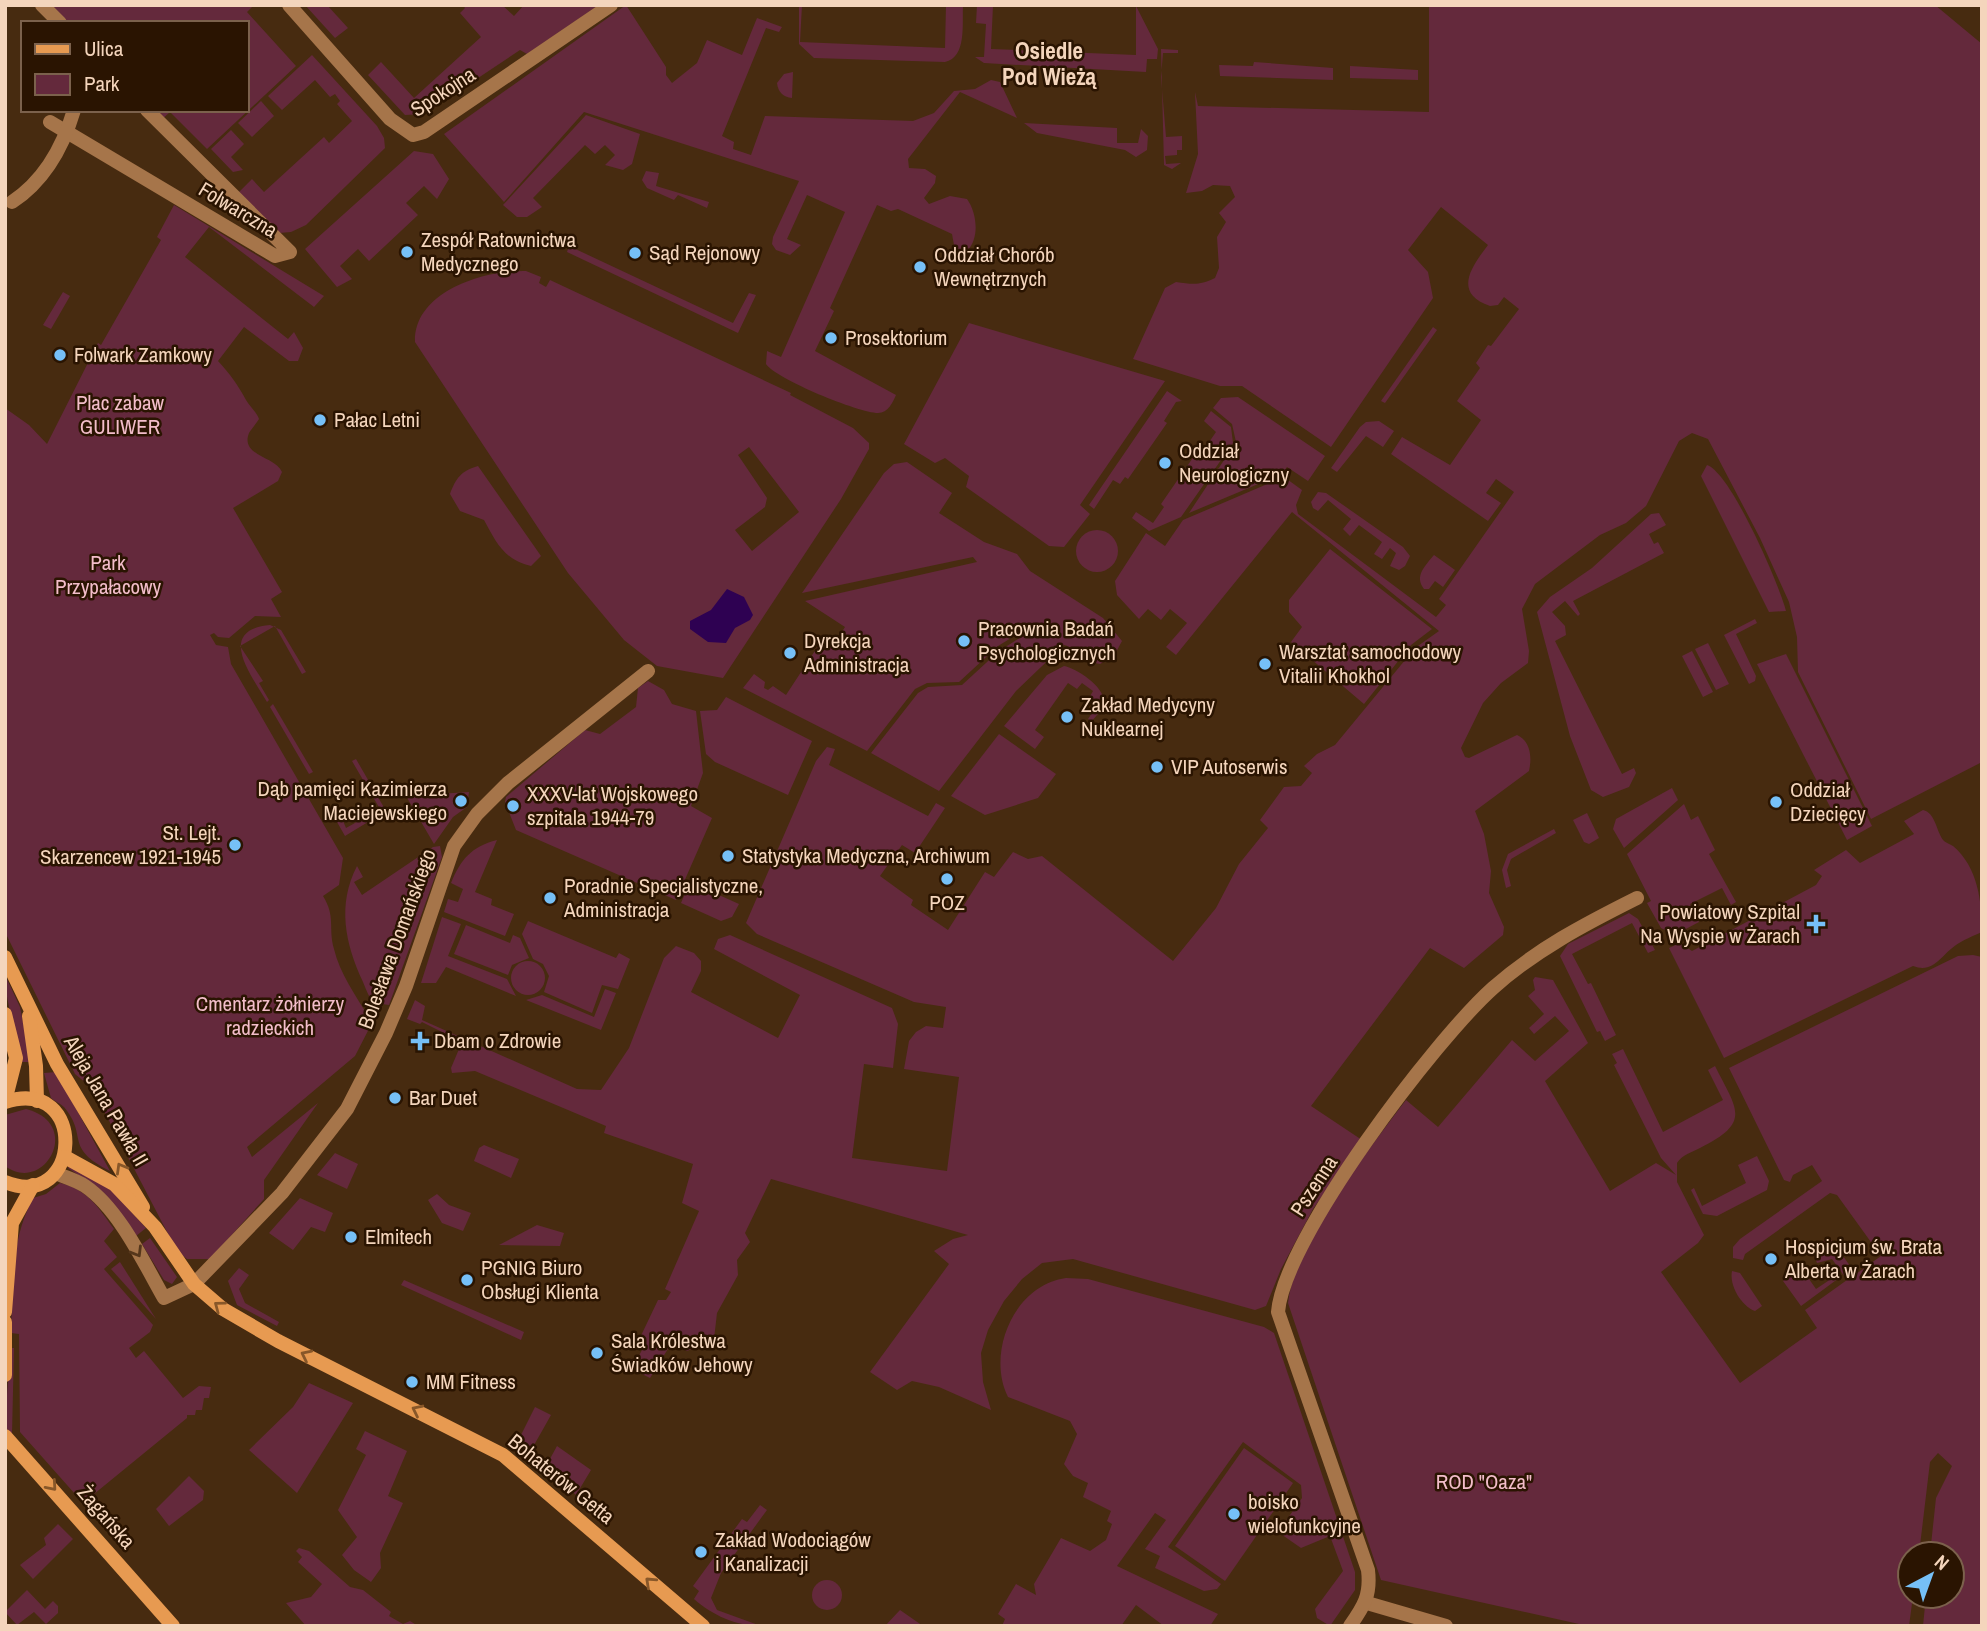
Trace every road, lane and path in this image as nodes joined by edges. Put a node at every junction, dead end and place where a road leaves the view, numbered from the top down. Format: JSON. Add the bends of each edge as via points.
{"nodes":[{"id":1,"x":43,"y":5,"type":"edge"},
{"id":2,"x":289,"y":5,"type":"edge"},
{"id":3,"x":611,"y":5,"type":"edge"},
{"id":4,"x":58,"y":21,"type":"edge"},
{"id":5,"x":73,"y":112,"type":"edge"},
{"id":6,"x":149,"y":112,"type":"edge"},
{"id":7,"x":50,"y":122,"type":"dead end"},
{"id":8,"x":66,"y":132,"type":"junction"},
{"id":9,"x":12,"y":202,"type":"dead end"},
{"id":10,"x":648,"y":671,"type":"dead end"},
{"id":11,"x":1637,"y":898,"type":"dead end"},
{"id":12,"x":5,"y":957,"type":"edge"},
{"id":13,"x":25,"y":994,"type":"junction"},
{"id":14,"x":5,"y":1014,"type":"edge"},
{"id":15,"x":5,"y":1101,"type":"edge"},
{"id":16,"x":37,"y":1101,"type":"junction"},
{"id":17,"x":65,"y":1157,"type":"junction"},
{"id":18,"x":55,"y":1173,"type":"junction"},
{"id":19,"x":5,"y":1182,"type":"edge"},
{"id":20,"x":33,"y":1185,"type":"junction"},
{"id":21,"x":155,"y":1227,"type":"junction"},
{"id":22,"x":194,"y":1284,"type":"junction"},
{"id":23,"x":5,"y":1312,"type":"edge"},
{"id":24,"x":5,"y":1322,"type":"edge"},
{"id":25,"x":5,"y":1375,"type":"edge"},
{"id":26,"x":5,"y":1436,"type":"edge"},
{"id":27,"x":5,"y":1455,"type":"edge"},
{"id":28,"x":25,"y":1457,"type":"junction"},
{"id":29,"x":1367,"y":1603,"type":"junction"},
{"id":30,"x":695,"y":1624,"type":"edge"},
{"id":31,"x":173,"y":1626,"type":"edge"},
{"id":32,"x":1350,"y":1626,"type":"edge"},
{"id":33,"x":1446,"y":1626,"type":"edge"}],
"edges":[{"from":1,"to":4,"type":"street"},
{"from":2,"to":3,"type":"street","name":"Spokojna","via":[[390,119],[413,135],[424,132]]},
{"from":5,"to":8,"type":"street"},
{"from":6,"to":8,"type":"street","name":"Folwarczna","via":[[290,252],[275,256]]},
{"from":7,"to":8,"type":"street","name":"Folwarczna"},
{"from":8,"to":9,"type":"street","via":[[33,188]]},
{"from":10,"to":22,"type":"street","name":"Bolesława Domańskiego","via":[[508,783],[477,814],[454,846],[406,986],[347,1109],[282,1193]]},
{"from":11,"to":29,"type":"street","name":"Pszenna","via":[[1549,943],[1491,989],[1395,1103],[1320,1212],[1285,1277],[1278,1312],[1368,1570]]},
{"from":12,"to":13,"type":"street","name":"Aleja Jana Pawła II"},
{"from":13,"to":16,"type":"street","name":"Aleja Jana Pawła II"},
{"from":21,"to":13,"type":"street","name":"Aleja Jana Pawła II","one_way":true,"via":[[57,1064]]},
{"from":14,"to":15,"type":"street","via":[[16,1058]]},
{"from":15,"to":16,"type":"street"},
{"from":16,"to":17,"type":"street","via":[[49,1107],[65,1129]]},
{"from":17,"to":18,"type":"street"},
{"from":17,"to":21,"type":"street","name":"Bohaterów Getta","via":[[114,1184]]},
{"from":18,"to":20,"type":"street"},
{"from":18,"to":22,"type":"street","one_way":true,"via":[[85,1185],[104,1205],[164,1298]]},
{"from":19,"to":20,"type":"street"},
{"from":20,"to":23,"type":"street","via":[[12,1223]]},
{"from":21,"to":22,"type":"street","name":"Bohaterów Getta"},
{"from":30,"to":22,"type":"street","name":"Bohaterów Getta","one_way":true,"via":[[503,1455],[247,1324]]},
{"from":24,"to":25,"type":"street"},
{"from":26,"to":28,"type":"street","name":"Żagańska"},
{"from":27,"to":28,"type":"street"},
{"from":28,"to":31,"type":"street","name":"Żagańska","one_way":true},
{"from":29,"to":32,"type":"street"},
{"from":29,"to":33,"type":"street"}]}
